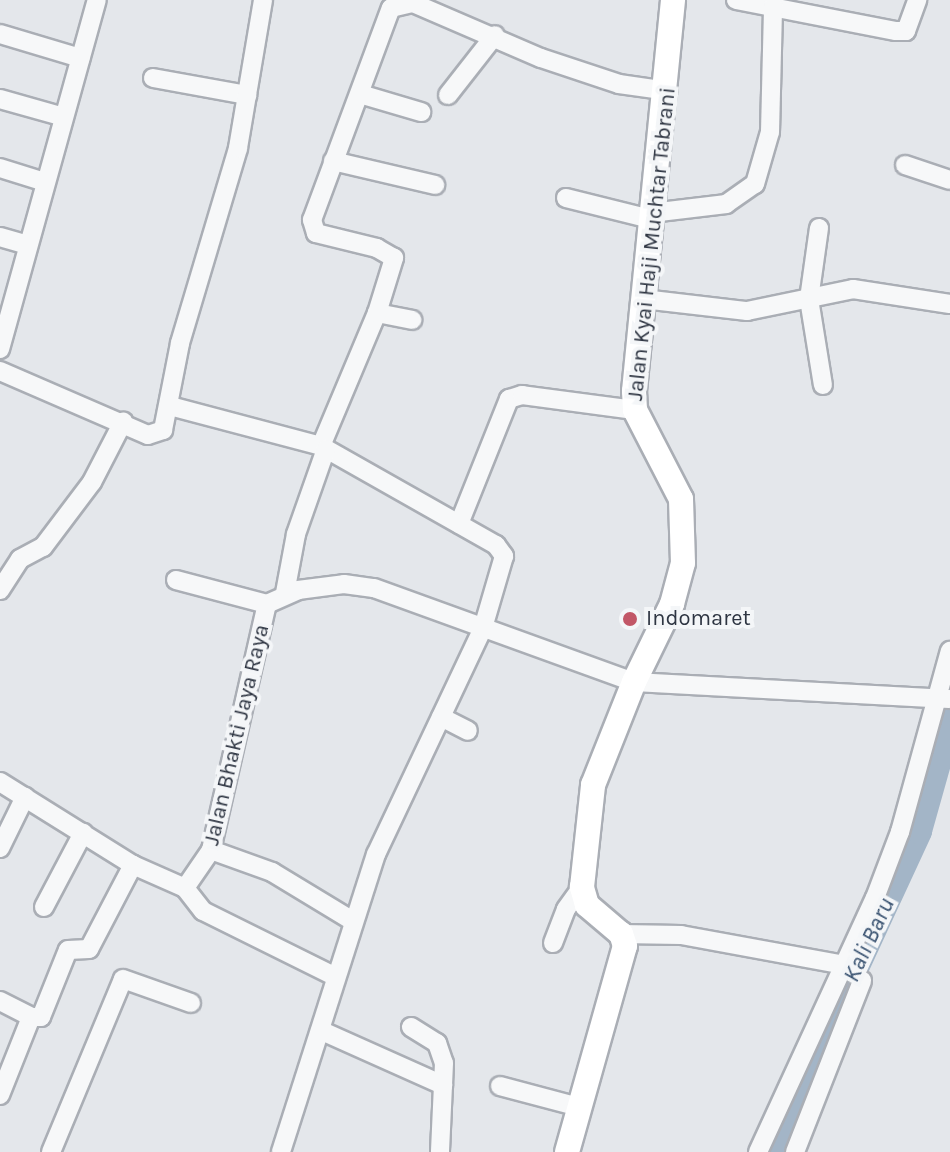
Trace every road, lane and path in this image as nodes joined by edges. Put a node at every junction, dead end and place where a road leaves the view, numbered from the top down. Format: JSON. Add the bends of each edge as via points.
{"nodes":[{"id":1,"x":97,"y":0,"type":"edge"},
{"id":2,"x":263,"y":0,"type":"edge"},
{"id":3,"x":673,"y":0,"type":"edge"},
{"id":4,"x":736,"y":0,"type":"edge"},
{"id":5,"x":917,"y":0,"type":"edge"},
{"id":6,"x":390,"y":4,"type":"edge"},
{"id":7,"x":431,"y":5,"type":"edge"},
{"id":8,"x":773,"y":6,"type":"junction"},
{"id":9,"x":0,"y":34,"type":"edge"},
{"id":10,"x":495,"y":35,"type":"junction"},
{"id":11,"x":80,"y":58,"type":"junction"},
{"id":12,"x":153,"y":78,"type":"dead end"},
{"id":13,"x":668,"y":91,"type":"junction"},
{"id":14,"x":360,"y":94,"type":"junction"},
{"id":15,"x":247,"y":95,"type":"junction"},
{"id":16,"x":448,"y":95,"type":"dead end"},
{"id":17,"x":0,"y":99,"type":"edge"},
{"id":18,"x":421,"y":112,"type":"dead end"},
{"id":19,"x":64,"y":117,"type":"junction"},
{"id":20,"x":333,"y":161,"type":"junction"},
{"id":21,"x":905,"y":165,"type":"dead end"},
{"id":22,"x":0,"y":168,"type":"edge"},
{"id":23,"x":950,"y":180,"type":"edge"},
{"id":24,"x":45,"y":182,"type":"junction"},
{"id":25,"x":435,"y":185,"type":"dead end"},
{"id":26,"x":566,"y":198,"type":"dead end"},
{"id":27,"x":651,"y":216,"type":"junction"},
{"id":28,"x":819,"y":228,"type":"dead end"},
{"id":29,"x":0,"y":237,"type":"edge"},
{"id":30,"x":28,"y":245,"type":"junction"},
{"id":31,"x":643,"y":299,"type":"junction"},
{"id":32,"x":809,"y":299,"type":"junction"},
{"id":33,"x":950,"y":304,"type":"edge"},
{"id":34,"x":377,"y":313,"type":"junction"},
{"id":35,"x":4,"y":317,"type":"edge"},
{"id":36,"x":412,"y":320,"type":"dead end"},
{"id":37,"x":0,"y":349,"type":"edge"},
{"id":38,"x":0,"y":371,"type":"edge"},
{"id":39,"x":823,"y":385,"type":"dead end"},
{"id":40,"x":170,"y":406,"type":"junction"},
{"id":41,"x":635,"y":410,"type":"junction"},
{"id":42,"x":123,"y":422,"type":"junction"},
{"id":43,"x":324,"y":447,"type":"junction"},
{"id":44,"x":459,"y":524,"type":"junction"},
{"id":45,"x":176,"y":580,"type":"dead end"},
{"id":46,"x":0,"y":590,"type":"edge"},
{"id":47,"x":285,"y":593,"type":"junction"},
{"id":48,"x":267,"y":604,"type":"junction"},
{"id":49,"x":483,"y":628,"type":"junction"},
{"id":50,"x":950,"y":651,"type":"edge"},
{"id":51,"x":634,"y":682,"type":"junction"},
{"id":52,"x":945,"y":698,"type":"edge"},
{"id":53,"x":441,"y":717,"type":"junction"},
{"id":54,"x":468,"y":731,"type":"dead end"},
{"id":55,"x":0,"y":782,"type":"edge"},
{"id":56,"x":25,"y":797,"type":"junction"},
{"id":57,"x":83,"y":833,"type":"junction"},
{"id":58,"x":0,"y":848,"type":"edge"},
{"id":59,"x":211,"y":850,"type":"junction"},
{"id":60,"x":133,"y":865,"type":"junction"},
{"id":61,"x":582,"y":887,"type":"junction"},
{"id":62,"x":185,"y":888,"type":"junction"},
{"id":63,"x":44,"y":907,"type":"dead end"},
{"id":64,"x":353,"y":921,"type":"junction"},
{"id":65,"x":621,"y":934,"type":"junction"},
{"id":66,"x":553,"y":943,"type":"dead end"},
{"id":67,"x":845,"y":965,"type":"junction"},
{"id":68,"x":336,"y":977,"type":"junction"},
{"id":69,"x":862,"y":981,"type":"dead end"},
{"id":70,"x":0,"y":1001,"type":"edge"},
{"id":71,"x":191,"y":1003,"type":"dead end"},
{"id":72,"x":31,"y":1017,"type":"junction"},
{"id":73,"x":411,"y":1027,"type":"dead end"},
{"id":74,"x":322,"y":1031,"type":"junction"},
{"id":75,"x":443,"y":1085,"type":"junction"},
{"id":76,"x":500,"y":1086,"type":"dead end"},
{"id":77,"x":0,"y":1095,"type":"edge"},
{"id":78,"x":579,"y":1107,"type":"junction"},
{"id":79,"x":773,"y":1128,"type":"junction"},
{"id":80,"x":795,"y":1145,"type":"edge"},
{"id":81,"x":51,"y":1152,"type":"edge"},
{"id":82,"x":281,"y":1152,"type":"edge"},
{"id":83,"x":440,"y":1152,"type":"edge"},
{"id":84,"x":567,"y":1152,"type":"edge"},
{"id":85,"x":758,"y":1152,"type":"edge"}],
"edges":[{"from":1,"to":11,"type":"street"},
{"from":2,"to":15,"type":"street"},
{"from":3,"to":13,"type":"street","name":"Jalan Kyai Haji Muchtar Tabrani"},
{"from":4,"to":8,"type":"street"},
{"from":5,"to":8,"type":"street","via":[[906,31]]},
{"from":6,"to":7,"type":"street"},
{"from":6,"to":14,"type":"street"},
{"from":7,"to":10,"type":"street"},
{"from":8,"to":27,"type":"street","via":[[770,132],[755,184],[726,204]]},
{"from":9,"to":11,"type":"street"},
{"from":10,"to":13,"type":"street","via":[[541,58],[619,84]]},
{"from":10,"to":16,"type":"street"},
{"from":11,"to":19,"type":"street"},
{"from":12,"to":15,"type":"street"},
{"from":13,"to":27,"type":"street","name":"Jalan Kyai Haji Muchtar Tabrani"},
{"from":14,"to":18,"type":"street"},
{"from":14,"to":20,"type":"street"},
{"from":15,"to":40,"type":"street","via":[[238,148],[180,343]]},
{"from":17,"to":19,"type":"street"},
{"from":19,"to":24,"type":"street"},
{"from":20,"to":25,"type":"street"},
{"from":20,"to":34,"type":"street","via":[[311,227],[316,233],[393,254]]},
{"from":21,"to":23,"type":"street"},
{"from":22,"to":24,"type":"street"},
{"from":24,"to":30,"type":"street"},
{"from":26,"to":27,"type":"street"},
{"from":27,"to":31,"type":"street","name":"Jalan Kyai Haji Muchtar Tabrani"},
{"from":28,"to":32,"type":"street"},
{"from":29,"to":30,"type":"street"},
{"from":30,"to":35,"type":"street"},
{"from":31,"to":32,"type":"street","via":[[747,311]]},
{"from":31,"to":41,"type":"street","name":"Jalan Kyai Haji Muchtar Tabrani"},
{"from":32,"to":33,"type":"street","via":[[853,289]]},
{"from":32,"to":39,"type":"street"},
{"from":34,"to":36,"type":"street"},
{"from":34,"to":43,"type":"street"},
{"from":35,"to":37,"type":"street"},
{"from":38,"to":42,"type":"street"},
{"from":40,"to":42,"type":"street","via":[[158,435]]},
{"from":40,"to":43,"type":"street"},
{"from":41,"to":44,"type":"street","via":[[522,395],[509,399]]},
{"from":41,"to":51,"type":"street","name":"Jalan Kyai Haji Muchtar Tabrani","via":[[681,499],[683,563],[672,604]]},
{"from":42,"to":46,"type":"street","via":[[92,482],[43,547],[20,559]]},
{"from":43,"to":44,"type":"street"},
{"from":43,"to":47,"type":"street","via":[[296,534]]},
{"from":44,"to":49,"type":"street","via":[[496,545],[504,556]]},
{"from":45,"to":48,"type":"street"},
{"from":47,"to":48,"type":"street","name":"Jalan Bhakti Jaya Raya"},
{"from":47,"to":49,"type":"street","name":"Jalan Bhakti Jaya Raya","via":[[359,584]]},
{"from":48,"to":59,"type":"street","name":"Jalan Bhakti Jaya Raya"},
{"from":49,"to":51,"type":"street","name":"Jalan Bhakti Jaya Raya"},
{"from":49,"to":53,"type":"street"},
{"from":50,"to":52,"type":"street"},
{"from":51,"to":52,"type":"street","name":"Jalan Bhakti Jaya Raya"},
{"from":51,"to":61,"type":"street","name":"Jalan Kyai Haji Muchtar Tabrani","via":[[593,785]]},
{"from":52,"to":67,"type":"street","via":[[900,832]]},
{"from":53,"to":54,"type":"street"},
{"from":53,"to":64,"type":"street","via":[[376,854]]},
{"from":55,"to":56,"type":"street"},
{"from":56,"to":57,"type":"street"},
{"from":56,"to":58,"type":"street"},
{"from":57,"to":60,"type":"street"},
{"from":57,"to":63,"type":"street"},
{"from":59,"to":62,"type":"street","name":"Jalan Bhakti Jaya Raya"},
{"from":59,"to":64,"type":"street","via":[[272,872]]},
{"from":60,"to":62,"type":"street"},
{"from":60,"to":72,"type":"street","via":[[89,949],[68,950],[41,1017]]},
{"from":61,"to":65,"type":"street","via":[[587,905]]},
{"from":61,"to":66,"type":"street","via":[[566,909]]},
{"from":62,"to":68,"type":"street","via":[[203,911]]},
{"from":64,"to":68,"type":"street"},
{"from":65,"to":67,"type":"street","via":[[681,935]]},
{"from":65,"to":78,"type":"street","via":[[624,959]]},
{"from":67,"to":79,"type":"street"},
{"from":68,"to":74,"type":"street"},
{"from":69,"to":80,"type":"street"},
{"from":70,"to":72,"type":"street"},
{"from":71,"to":81,"type":"street","via":[[123,979]]},
{"from":72,"to":77,"type":"street"},
{"from":73,"to":75,"type":"street","via":[[437,1043]]},
{"from":74,"to":75,"type":"street"},
{"from":74,"to":82,"type":"street"},
{"from":75,"to":83,"type":"street"},
{"from":76,"to":78,"type":"street"},
{"from":78,"to":84,"type":"street"},
{"from":79,"to":80,"type":"street"},
{"from":79,"to":85,"type":"street"}]}
